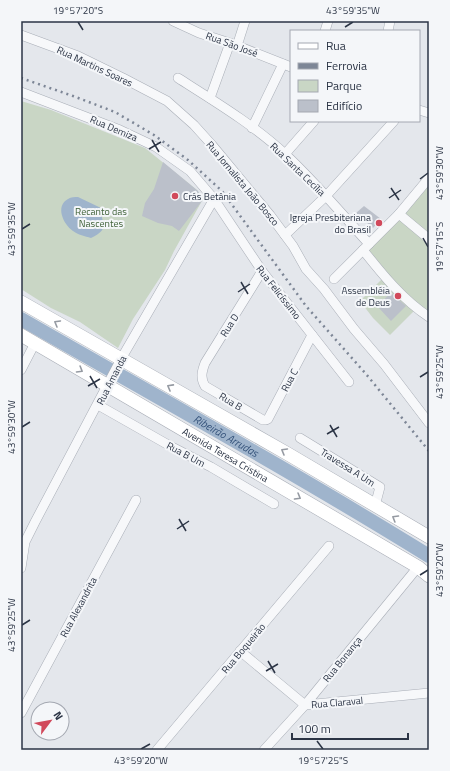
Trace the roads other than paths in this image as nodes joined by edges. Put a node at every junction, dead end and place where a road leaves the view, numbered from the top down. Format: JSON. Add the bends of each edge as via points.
{"nodes":[{"id":1,"x":173,"y":21,"type":"edge"},
{"id":2,"x":245,"y":21,"type":"edge"},
{"id":3,"x":21,"y":35,"type":"edge"},
{"id":4,"x":233,"y":44,"type":"junction"},
{"id":5,"x":287,"y":65,"type":"edge"},
{"id":6,"x":178,"y":78,"type":"dead end"},
{"id":7,"x":21,"y":92,"type":"edge"},
{"id":8,"x":210,"y":98,"type":"junction"},
{"id":9,"x":167,"y":102,"type":"joint"},
{"id":10,"x":313,"y":122,"type":"edge"},
{"id":11,"x":393,"y":122,"type":"edge"},
{"id":12,"x":252,"y":128,"type":"junction"},
{"id":13,"x":285,"y":154,"type":"junction"},
{"id":14,"x":429,"y":178,"type":"edge"},
{"id":15,"x":326,"y":196,"type":"junction"},
{"id":16,"x":214,"y":199,"type":"junction"},
{"id":17,"x":399,"y":214,"type":"junction"},
{"id":18,"x":285,"y":235,"type":"junction"},
{"id":19,"x":429,"y":239,"type":"edge"},
{"id":20,"x":366,"y":247,"type":"junction"},
{"id":21,"x":262,"y":271,"type":"junction"},
{"id":22,"x":334,"y":279,"type":"dead end"},
{"id":23,"x":21,"y":302,"type":"edge"},
{"id":24,"x":429,"y":317,"type":"edge"},
{"id":25,"x":21,"y":335,"type":"edge"},
{"id":26,"x":312,"y":335,"type":"junction"},
{"id":27,"x":35,"y":343,"type":"junction"},
{"id":28,"x":120,"y":363,"type":"junction"},
{"id":29,"x":21,"y":370,"type":"edge"},
{"id":30,"x":202,"y":381,"type":"joint"},
{"id":31,"x":349,"y":382,"type":"dead end"},
{"id":32,"x":109,"y":383,"type":"junction"},
{"id":33,"x":98,"y":405,"type":"junction"},
{"id":34,"x":263,"y":420,"type":"joint"},
{"id":35,"x":429,"y":423,"type":"edge"},
{"id":36,"x":300,"y":438,"type":"dead end"},
{"id":37,"x":136,"y":500,"type":"dead end"},
{"id":38,"x":274,"y":504,"type":"dead end"},
{"id":39,"x":375,"y":506,"type":"junction"},
{"id":40,"x":429,"y":538,"type":"edge"},
{"id":41,"x":329,"y":546,"type":"dead end"},
{"id":42,"x":418,"y":566,"type":"junction"},
{"id":43,"x":21,"y":568,"type":"edge"},
{"id":44,"x":429,"y":576,"type":"edge"},
{"id":45,"x":240,"y":651,"type":"junction"},
{"id":46,"x":429,"y":693,"type":"edge"},
{"id":47,"x":305,"y":705,"type":"junction"},
{"id":48,"x":21,"y":713,"type":"edge"},
{"id":49,"x":157,"y":750,"type":"edge"},
{"id":50,"x":264,"y":750,"type":"edge"}],
"edges":[{"from":1,"to":4,"type":"street","name":"Rua São José"},
{"from":2,"to":4,"type":"street"},
{"from":3,"to":9,"type":"street","name":"Rua Martins Soares","via":[[78,56]]},
{"from":4,"to":5,"type":"street","name":"Rua São José"},
{"from":4,"to":8,"type":"street"},
{"from":5,"to":12,"type":"street"},
{"from":6,"to":8,"type":"street","name":"Rua Santa Cecília"},
{"from":7,"to":16,"type":"street","name":"Rua Demiza","via":[[120,130],[156,147],[190,171]]},
{"from":8,"to":12,"type":"street","name":"Rua Santa Cecília"},
{"from":9,"to":18,"type":"street","name":"Rua Jornalista João Bosco","via":[[194,125],[212,145]]},
{"from":10,"to":13,"type":"street"},
{"from":11,"to":15,"type":"street"},
{"from":12,"to":13,"type":"street","name":"Rua Santa Cecília"},
{"from":13,"to":15,"type":"street","name":"Rua Santa Cecília"},
{"from":14,"to":17,"type":"street"},
{"from":15,"to":18,"type":"street"},
{"from":15,"to":20,"type":"street","name":"Rua Santa Cecília"},
{"from":16,"to":21,"type":"street","name":"Rua Felicíssimo"},
{"from":16,"to":28,"type":"street","name":"Rua Amanda"},
{"from":17,"to":19,"type":"street"},
{"from":17,"to":20,"type":"street"},
{"from":18,"to":35,"type":"street","name":"Rua Jornalista João Bosco","via":[[306,269]]},
{"from":20,"to":22,"type":"street"},
{"from":20,"to":24,"type":"street","name":"Rua Santa Cecília","via":[[382,274]]},
{"from":21,"to":26,"type":"street","name":"Rua Felicíssimo"},
{"from":21,"to":30,"type":"street","name":"Rua D","via":[[205,363]]},
{"from":28,"to":23,"type":"main road","one_way":true},
{"from":25,"to":27,"type":"main road","name":"Avenida Teresa Cristina"},
{"from":26,"to":31,"type":"street","name":"Rua Felicíssimo"},
{"from":26,"to":34,"type":"street","name":"Rua C","via":[[268,419]]},
{"from":27,"to":29,"type":"street"},
{"from":27,"to":32,"type":"main road","name":"Avenida Teresa Cristina","one_way":true},
{"from":28,"to":32,"type":"street","name":"Rua Amanda"},
{"from":39,"to":28,"type":"main road","one_way":true,"via":[[288,454]]},
{"from":30,"to":34,"type":"street","name":"Rua B","via":[[205,386]]},
{"from":32,"to":33,"type":"street","name":"Rua Amanda"},
{"from":32,"to":42,"type":"main road","name":"Avenida Teresa Cristina","one_way":true},
{"from":33,"to":38,"type":"street","name":"Rua B Um"},
{"from":33,"to":43,"type":"street","name":"Rua Amanda","via":[[25,542]]},
{"from":36,"to":39,"type":"street","name":"Travessa A Um","via":[[380,487]]},
{"from":37,"to":48,"type":"street","name":"Rua Alexandrita"},
{"from":40,"to":39,"type":"main road","one_way":true},
{"from":41,"to":45,"type":"street","name":"Rua Boqueirão"},
{"from":42,"to":44,"type":"main road","name":"Avenida Teresa Cristina"},
{"from":42,"to":47,"type":"street","name":"Rua Bonança"},
{"from":45,"to":47,"type":"street","name":"Rua Claraval"},
{"from":45,"to":49,"type":"street","name":"Rua Boqueirão"},
{"from":46,"to":47,"type":"street","name":"Rua Claraval"},
{"from":47,"to":50,"type":"street","name":"Rua Bonança"}]}
